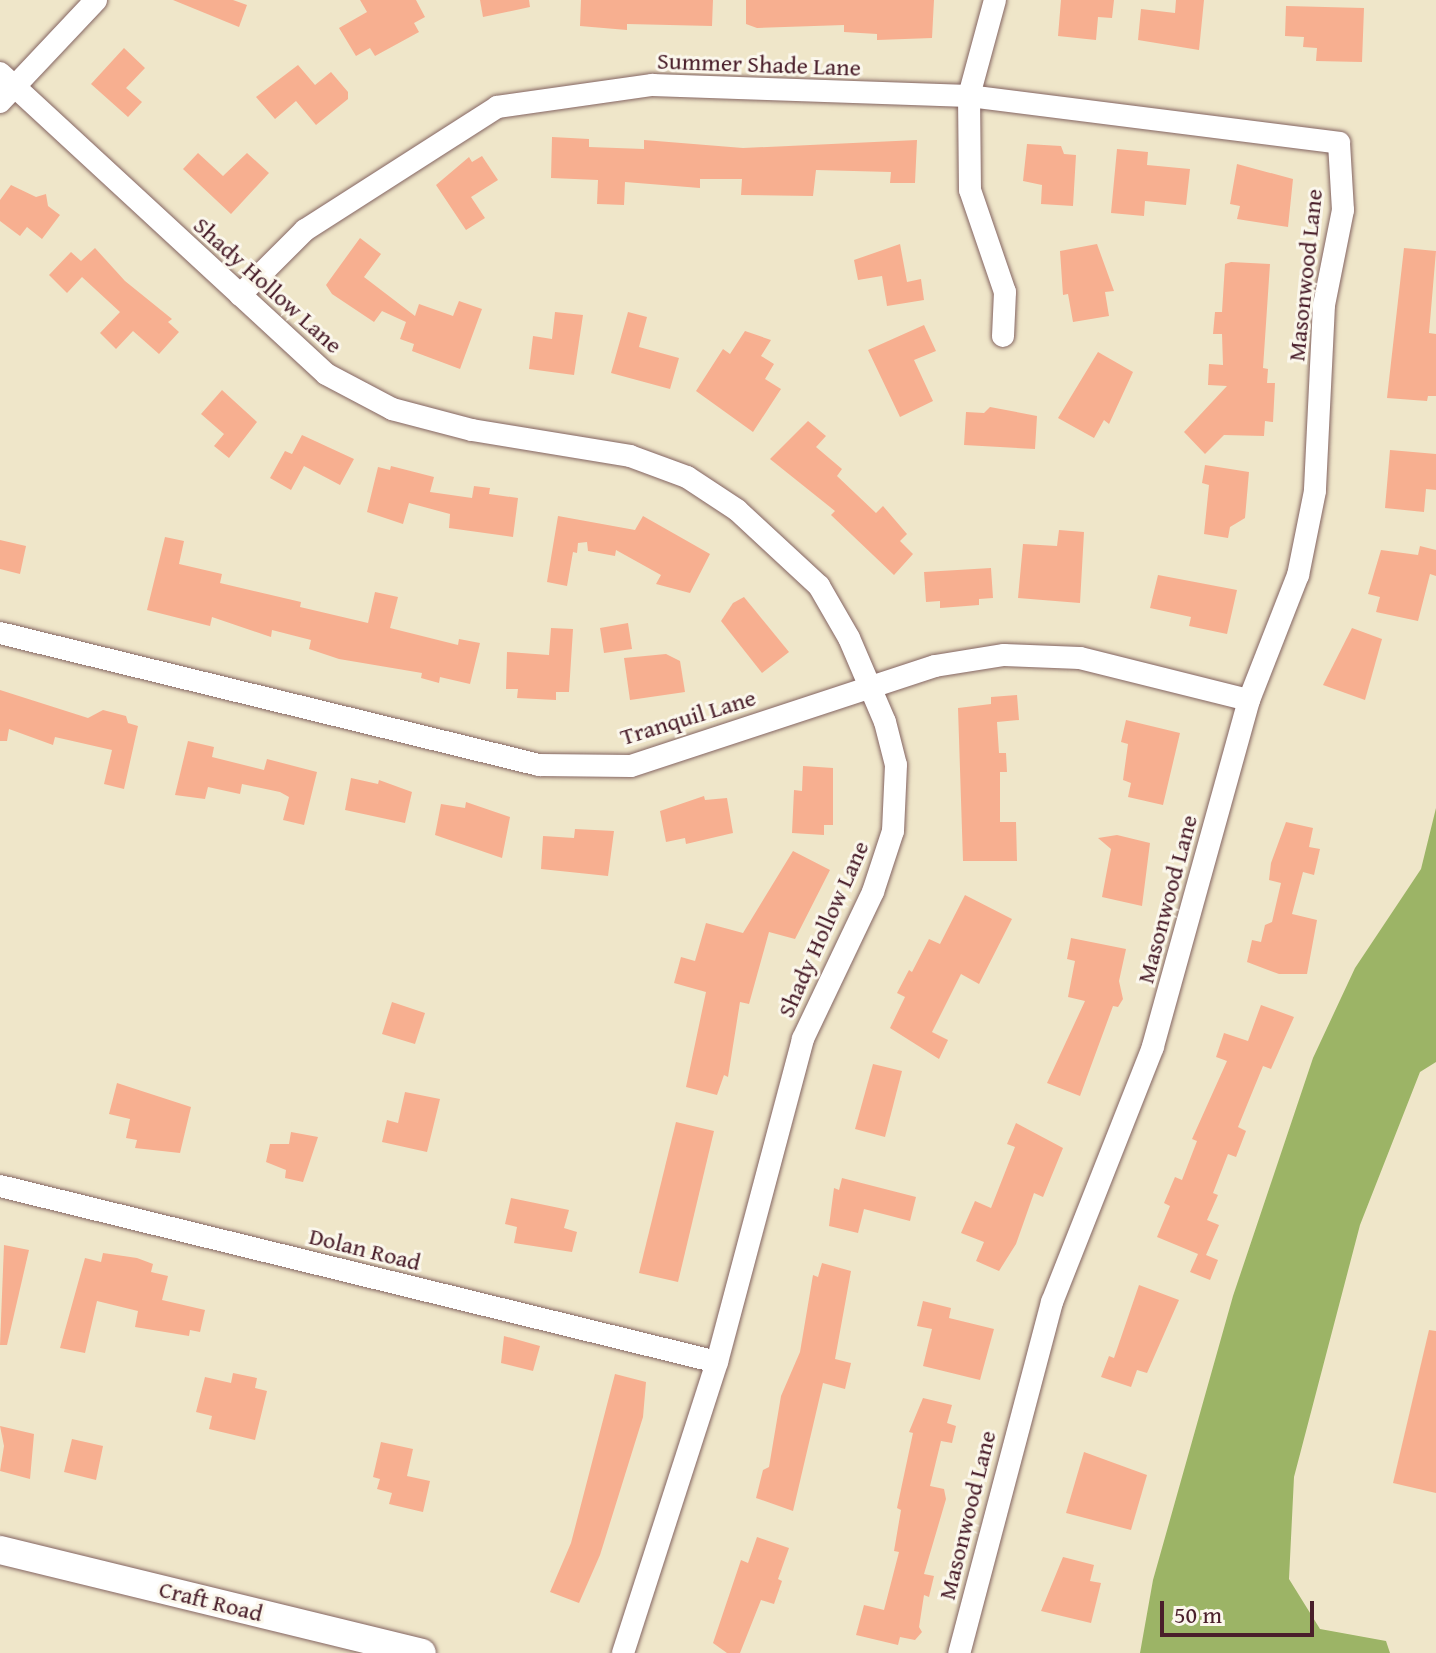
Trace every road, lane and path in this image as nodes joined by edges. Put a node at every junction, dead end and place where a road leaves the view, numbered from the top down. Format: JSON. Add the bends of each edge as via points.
{"nodes":[{"id":1,"x":96,"y":0,"type":"edge"},
{"id":2,"x":995,"y":0,"type":"edge"},
{"id":3,"x":5,"y":87,"type":"edge"},
{"id":4,"x":969,"y":96,"type":"junction"},
{"id":5,"x":1339,"y":143,"type":"joint"},
{"id":6,"x":240,"y":295,"type":"junction"},
{"id":7,"x":1003,"y":336,"type":"dead end"},
{"id":8,"x":0,"y":633,"type":"edge"},
{"id":9,"x":870,"y":686,"type":"junction"},
{"id":10,"x":1249,"y":700,"type":"junction"},
{"id":11,"x":0,"y":1186,"type":"edge"},
{"id":12,"x":717,"y":1362,"type":"junction"},
{"id":13,"x":0,"y":1550,"type":"edge"},
{"id":14,"x":422,"y":1653,"type":"edge"},
{"id":15,"x":623,"y":1653,"type":"edge"},
{"id":16,"x":959,"y":1653,"type":"edge"}],
"edges":[{"from":1,"to":3,"type":"street"},
{"from":2,"to":4,"type":"street"},
{"from":3,"to":6,"type":"street","name":"Shady Hollow Lane"},
{"from":4,"to":5,"type":"street","name":"Summer Shade Lane"},
{"from":4,"to":6,"type":"street","name":"Summer Shade Lane","via":[[652,85],[497,107],[305,230]]},
{"from":4,"to":7,"type":"street","via":[[970,190],[1005,292]]},
{"from":5,"to":10,"type":"street","name":"Masonwood Lane","via":[[1343,210],[1324,305],[1315,491],[1298,575]]},
{"from":6,"to":9,"type":"street","name":"Shady Hollow Lane","via":[[326,374],[392,409],[472,430],[630,456],[687,477],[737,510],[819,586]]},
{"from":8,"to":9,"type":"street","name":"Tranquil Lane","via":[[539,765],[631,766]]},
{"from":9,"to":10,"type":"street","name":"Tranquil Lane","via":[[935,666],[1004,655],[1080,658]]},
{"from":9,"to":12,"type":"street","name":"Shady Hollow Lane","via":[[896,765],[893,831],[873,892],[803,1039]]},
{"from":10,"to":16,"type":"street","name":"Masonwood Lane","via":[[1153,1047],[1052,1302]]},
{"from":11,"to":12,"type":"street","name":"Dolan Road"},
{"from":12,"to":15,"type":"street","name":"Shady Hollow Lane"},
{"from":13,"to":14,"type":"street","name":"Craft Road"}]}
